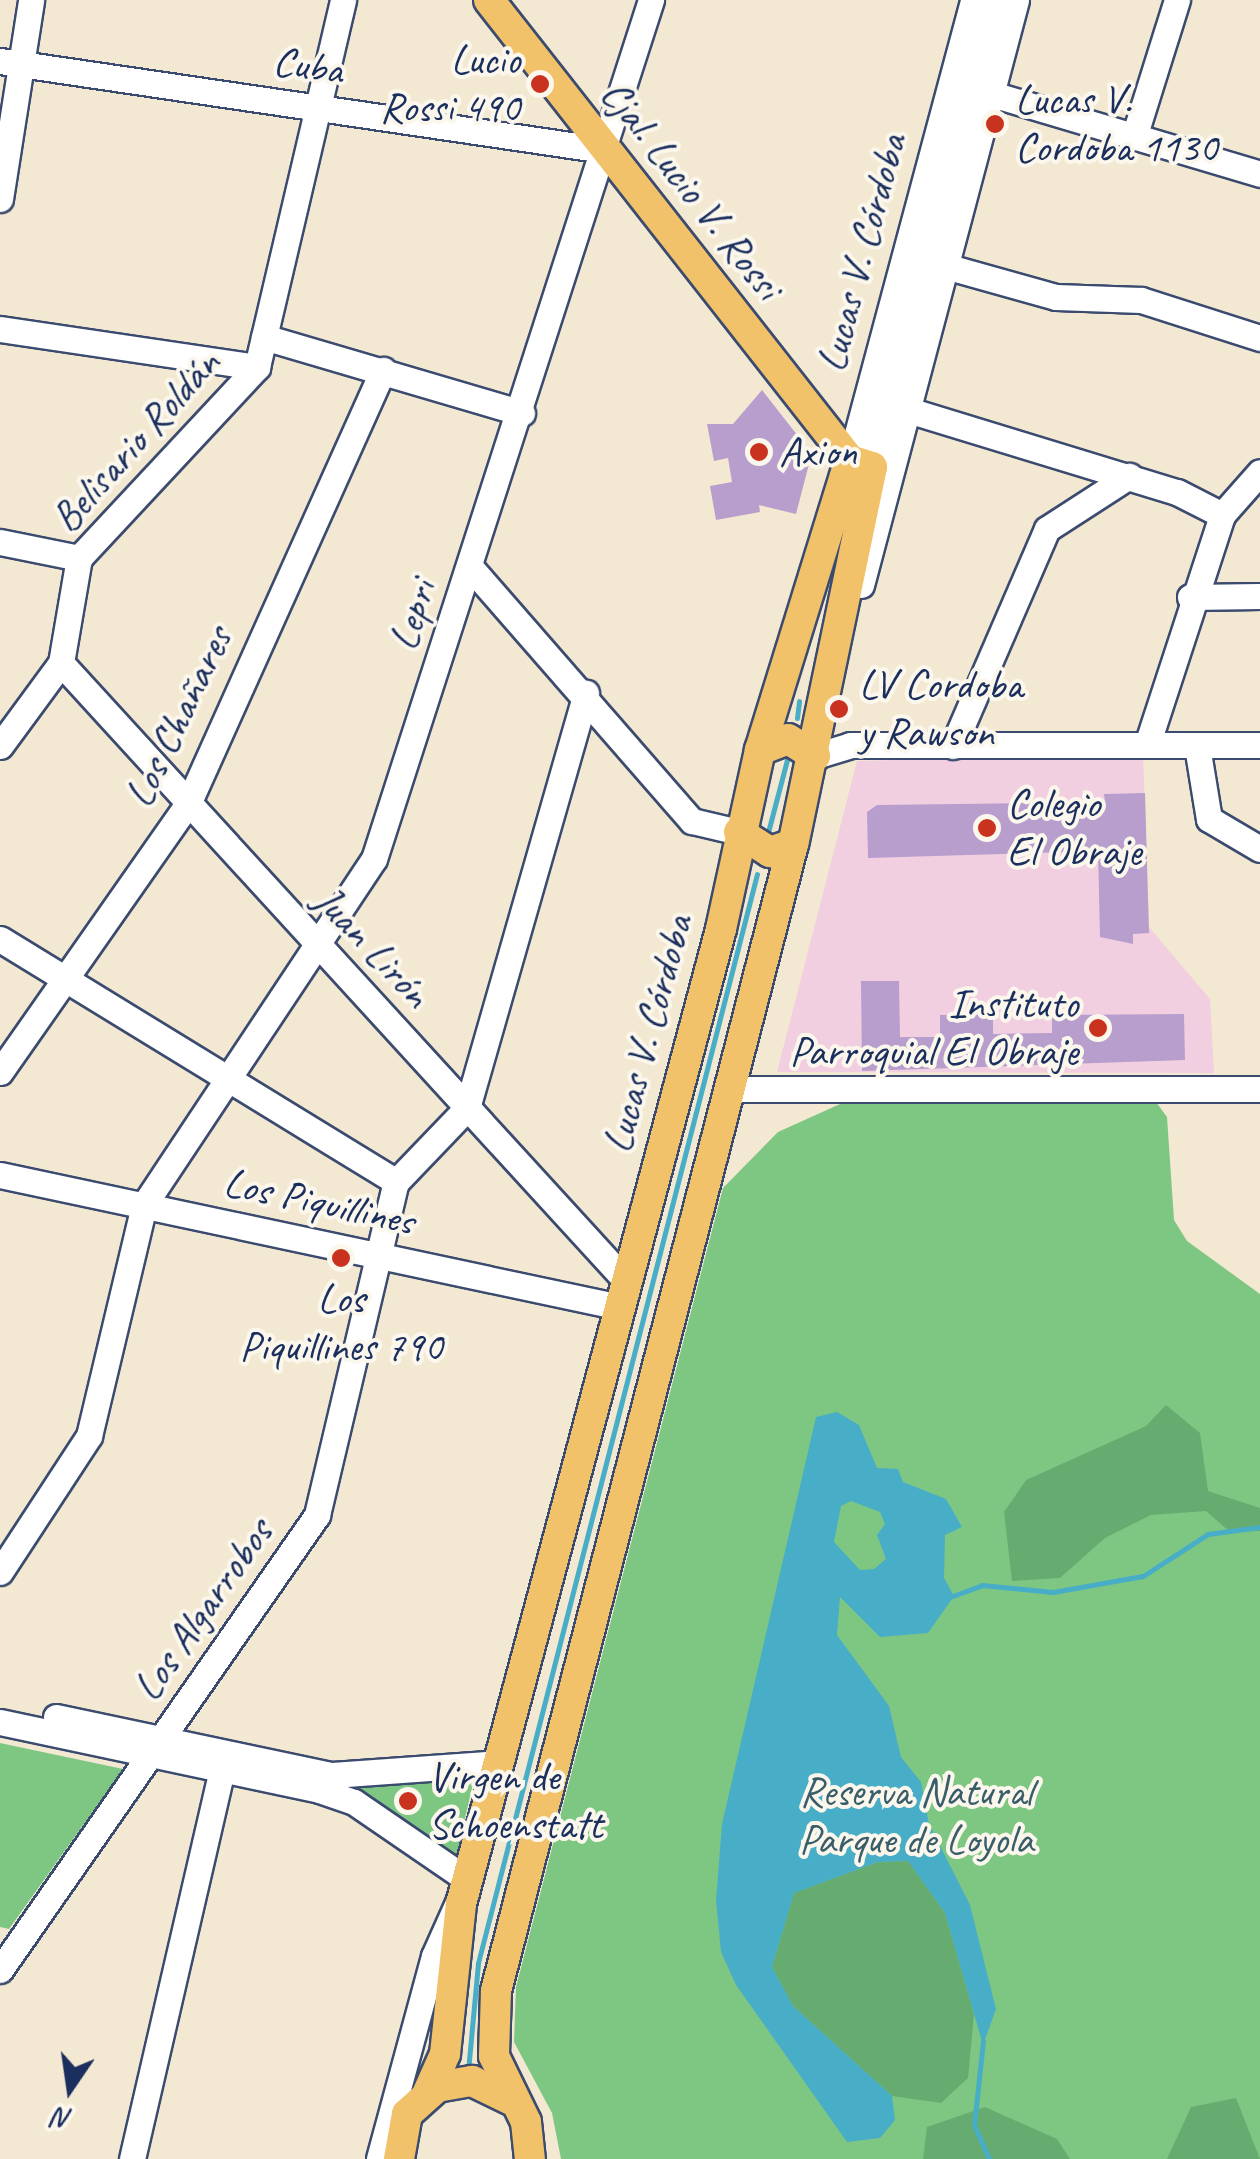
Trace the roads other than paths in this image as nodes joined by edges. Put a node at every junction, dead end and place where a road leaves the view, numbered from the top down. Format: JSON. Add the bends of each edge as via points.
{"nodes":[{"id":1,"x":32,"y":0,"type":"edge"},
{"id":2,"x":343,"y":0,"type":"edge"},
{"id":3,"x":489,"y":0,"type":"edge"},
{"id":4,"x":651,"y":0,"type":"edge"},
{"id":5,"x":973,"y":0,"type":"edge"},
{"id":6,"x":996,"y":0,"type":"edge"},
{"id":7,"x":1016,"y":0,"type":"edge"},
{"id":8,"x":1177,"y":0,"type":"edge"},
{"id":9,"x":8,"y":62,"type":"edge"},
{"id":10,"x":992,"y":94,"type":"junction"},
{"id":11,"x":314,"y":108,"type":"junction"},
{"id":12,"x":1134,"y":137,"type":"junction"},
{"id":13,"x":604,"y":150,"type":"junction"},
{"id":14,"x":1260,"y":174,"type":"edge"},
{"id":15,"x":0,"y":199,"type":"edge"},
{"id":16,"x":945,"y":266,"type":"junction"},
{"id":17,"x":0,"y":329,"type":"edge"},
{"id":18,"x":264,"y":338,"type":"junction"},
{"id":19,"x":1260,"y":338,"type":"edge"},
{"id":20,"x":257,"y":367,"type":"junction"},
{"id":21,"x":382,"y":370,"type":"junction"},
{"id":22,"x":908,"y":410,"type":"junction"},
{"id":23,"x":522,"y":413,"type":"junction"},
{"id":24,"x":861,"y":463,"type":"junction"},
{"id":25,"x":1260,"y":472,"type":"edge"},
{"id":26,"x":1129,"y":476,"type":"junction"},
{"id":27,"x":1222,"y":514,"type":"junction"},
{"id":28,"x":0,"y":542,"type":"edge"},
{"id":29,"x":79,"y":558,"type":"junction"},
{"id":30,"x":471,"y":568,"type":"junction"},
{"id":31,"x":1260,"y":596,"type":"edge"},
{"id":32,"x":1190,"y":597,"type":"junction"},
{"id":33,"x":835,"y":644,"type":"junction"},
{"id":34,"x":61,"y":663,"type":"junction"},
{"id":35,"x":586,"y":694,"type":"junction"},
{"id":36,"x":1260,"y":744,"type":"edge"},
{"id":37,"x":1147,"y":745,"type":"junction"},
{"id":38,"x":0,"y":746,"type":"edge"},
{"id":39,"x":953,"y":746,"type":"junction"},
{"id":40,"x":1197,"y":746,"type":"junction"},
{"id":41,"x":760,"y":750,"type":"junction"},
{"id":42,"x":814,"y":756,"type":"junction"},
{"id":43,"x":188,"y":804,"type":"junction"},
{"id":44,"x":740,"y":832,"type":"junction"},
{"id":45,"x":793,"y":844,"type":"junction"},
{"id":46,"x":1260,"y":849,"type":"edge"},
{"id":47,"x":0,"y":939,"type":"edge"},
{"id":48,"x":316,"y":947,"type":"junction"},
{"id":49,"x":66,"y":980,"type":"junction"},
{"id":50,"x":0,"y":1072,"type":"edge"},
{"id":51,"x":229,"y":1079,"type":"junction"},
{"id":52,"x":727,"y":1089,"type":"junction"},
{"id":53,"x":1260,"y":1089,"type":"edge"},
{"id":54,"x":466,"y":1108,"type":"junction"},
{"id":55,"x":0,"y":1175,"type":"edge"},
{"id":56,"x":396,"y":1182,"type":"junction"},
{"id":57,"x":144,"y":1205,"type":"junction"},
{"id":58,"x":380,"y":1254,"type":"junction"},
{"id":59,"x":624,"y":1295,"type":"junction"},
{"id":60,"x":0,"y":1572,"type":"edge"},
{"id":61,"x":0,"y":1704,"type":"edge"},
{"id":62,"x":0,"y":1722,"type":"edge"},
{"id":63,"x":157,"y":1747,"type":"junction"},
{"id":64,"x":224,"y":1761,"type":"junction"},
{"id":65,"x":500,"y":1763,"type":"junction"},
{"id":66,"x":468,"y":1880,"type":"junction"},
{"id":67,"x":0,"y":1970,"type":"edge"},
{"id":68,"x":428,"y":2092,"type":"junction"},
{"id":69,"x":511,"y":2100,"type":"junction"},
{"id":70,"x":531,"y":2158,"type":"edge"},
{"id":71,"x":132,"y":2159,"type":"edge"},
{"id":72,"x":379,"y":2159,"type":"edge"},
{"id":73,"x":399,"y":2159,"type":"edge"}],
"edges":[{"from":1,"to":9,"type":"street"},
{"from":2,"to":11,"type":"street","name":"Belisario Roldán"},
{"from":3,"to":13,"type":"main road","name":"Cjal. Lucio V. Rossi"},
{"from":4,"to":13,"type":"street","name":"Lepri"},
{"from":5,"to":24,"type":"street","name":"Lucas V. Córdoba"},
{"from":6,"to":24,"type":"street","name":"Lucas V. Córdoba"},
{"from":7,"to":10,"type":"street","name":"Lucas V. Córdoba"},
{"from":8,"to":12,"type":"street"},
{"from":9,"to":11,"type":"street","name":"Cuba"},
{"from":9,"to":15,"type":"street"},
{"from":10,"to":12,"type":"street"},
{"from":10,"to":16,"type":"street","name":"Lucas V. Córdoba"},
{"from":11,"to":13,"type":"street","name":"Cuba"},
{"from":11,"to":18,"type":"street","name":"Belisario Roldán"},
{"from":12,"to":14,"type":"street"},
{"from":13,"to":23,"type":"street","name":"Lepri"},
{"from":13,"to":24,"type":"main road","name":"Cjal. Lucio V. Rossi"},
{"from":16,"to":19,"type":"street","via":[[1056,297],[1141,300]]},
{"from":16,"to":22,"type":"street","name":"Lucas V. Córdoba"},
{"from":17,"to":20,"type":"street"},
{"from":18,"to":20,"type":"street","name":"Belisario Roldán"},
{"from":18,"to":21,"type":"street"},
{"from":20,"to":29,"type":"street","name":"Belisario Roldán"},
{"from":21,"to":23,"type":"street"},
{"from":21,"to":43,"type":"street","name":"Los Chañares"},
{"from":22,"to":26,"type":"street"},
{"from":22,"to":33,"type":"street","name":"Lucas V. Córdoba","via":[[851,623]]},
{"from":23,"to":30,"type":"street","name":"Lepri"},
{"from":24,"to":33,"type":"main road","name":"Lucas V. Córdoba"},
{"from":24,"to":41,"type":"main road","name":"Lucas V. Córdoba"},
{"from":25,"to":27,"type":"street"},
{"from":26,"to":27,"type":"street"},
{"from":26,"to":39,"type":"street","via":[[1047,529]]},
{"from":27,"to":32,"type":"street"},
{"from":28,"to":29,"type":"street"},
{"from":29,"to":34,"type":"street","name":"Belisario Roldán"},
{"from":30,"to":35,"type":"street"},
{"from":30,"to":48,"type":"street","name":"Lepri","via":[[374,860]]},
{"from":31,"to":32,"type":"street"},
{"from":32,"to":37,"type":"street"},
{"from":33,"to":42,"type":"main road","name":"Lucas V. Córdoba"},
{"from":34,"to":38,"type":"street","name":"Belisario Roldán"},
{"from":34,"to":43,"type":"street","name":"Juan Lirón"},
{"from":35,"to":44,"type":"street","via":[[692,821],[713,833]]},
{"from":35,"to":54,"type":"street"},
{"from":36,"to":40,"type":"street"},
{"from":37,"to":39,"type":"street"},
{"from":37,"to":40,"type":"street"},
{"from":39,"to":42,"type":"street","via":[[850,745]]},
{"from":40,"to":46,"type":"street","via":[[1209,819]]},
{"from":41,"to":42,"type":"main road","via":[[788,739]]},
{"from":41,"to":44,"type":"main road","name":"Lucas V. Córdoba"},
{"from":42,"to":45,"type":"main road","name":"Lucas V. Córdoba"},
{"from":43,"to":48,"type":"street","name":"Juan Lirón"},
{"from":43,"to":49,"type":"street","name":"Los Chañares"},
{"from":44,"to":45,"type":"main road","via":[[770,852]]},
{"from":44,"to":59,"type":"main road","name":"Lucas V. Córdoba"},
{"from":45,"to":52,"type":"main road","name":"Lucas V. Córdoba"},
{"from":47,"to":49,"type":"street"},
{"from":48,"to":51,"type":"street","name":"Lepri"},
{"from":48,"to":54,"type":"street","name":"Juan Lirón"},
{"from":49,"to":50,"type":"street","name":"Los Chañares"},
{"from":49,"to":51,"type":"street"},
{"from":51,"to":56,"type":"street"},
{"from":51,"to":57,"type":"street","name":"Lepri"},
{"from":52,"to":53,"type":"street"},
{"from":52,"to":69,"type":"main road","name":"Lucas V. Córdoba","via":[[496,1991],[491,2036]]},
{"from":54,"to":56,"type":"street"},
{"from":54,"to":59,"type":"street","name":"Juan Lirón"},
{"from":55,"to":57,"type":"street","name":"Los Piquillines"},
{"from":56,"to":58,"type":"street","name":"Los Algarrobos"},
{"from":57,"to":58,"type":"street","name":"Los Piquillines"},
{"from":57,"to":60,"type":"street","via":[[90,1436]]},
{"from":58,"to":59,"type":"street","name":"Los Piquillines"},
{"from":58,"to":63,"type":"street","name":"Los Algarrobos","via":[[317,1515]]},
{"from":59,"to":65,"type":"main road","name":"Lucas V. Córdoba"},
{"from":61,"to":63,"type":"street"},
{"from":62,"to":63,"type":"street"},
{"from":63,"to":64,"type":"street"},
{"from":63,"to":67,"type":"street","name":"Los Algarrobos"},
{"from":64,"to":65,"type":"street","via":[[332,1775]]},
{"from":64,"to":66,"type":"street","via":[[354,1802]]},
{"from":64,"to":71,"type":"street"},
{"from":65,"to":66,"type":"main road","name":"Lucas V. Córdoba"},
{"from":66,"to":68,"type":"main road","name":"Lucas V. Córdoba","via":[[450,1964],[445,2054]]},
{"from":66,"to":72,"type":"street","via":[[434,1956]]},
{"from":68,"to":69,"type":"main road","via":[[472,2082]]},
{"from":68,"to":73,"type":"main road","name":"Lucas V. Córdoba","via":[[402,2123]]},
{"from":69,"to":70,"type":"main road","name":"Lucas V. Córdoba","via":[[526,2122]]}]}
